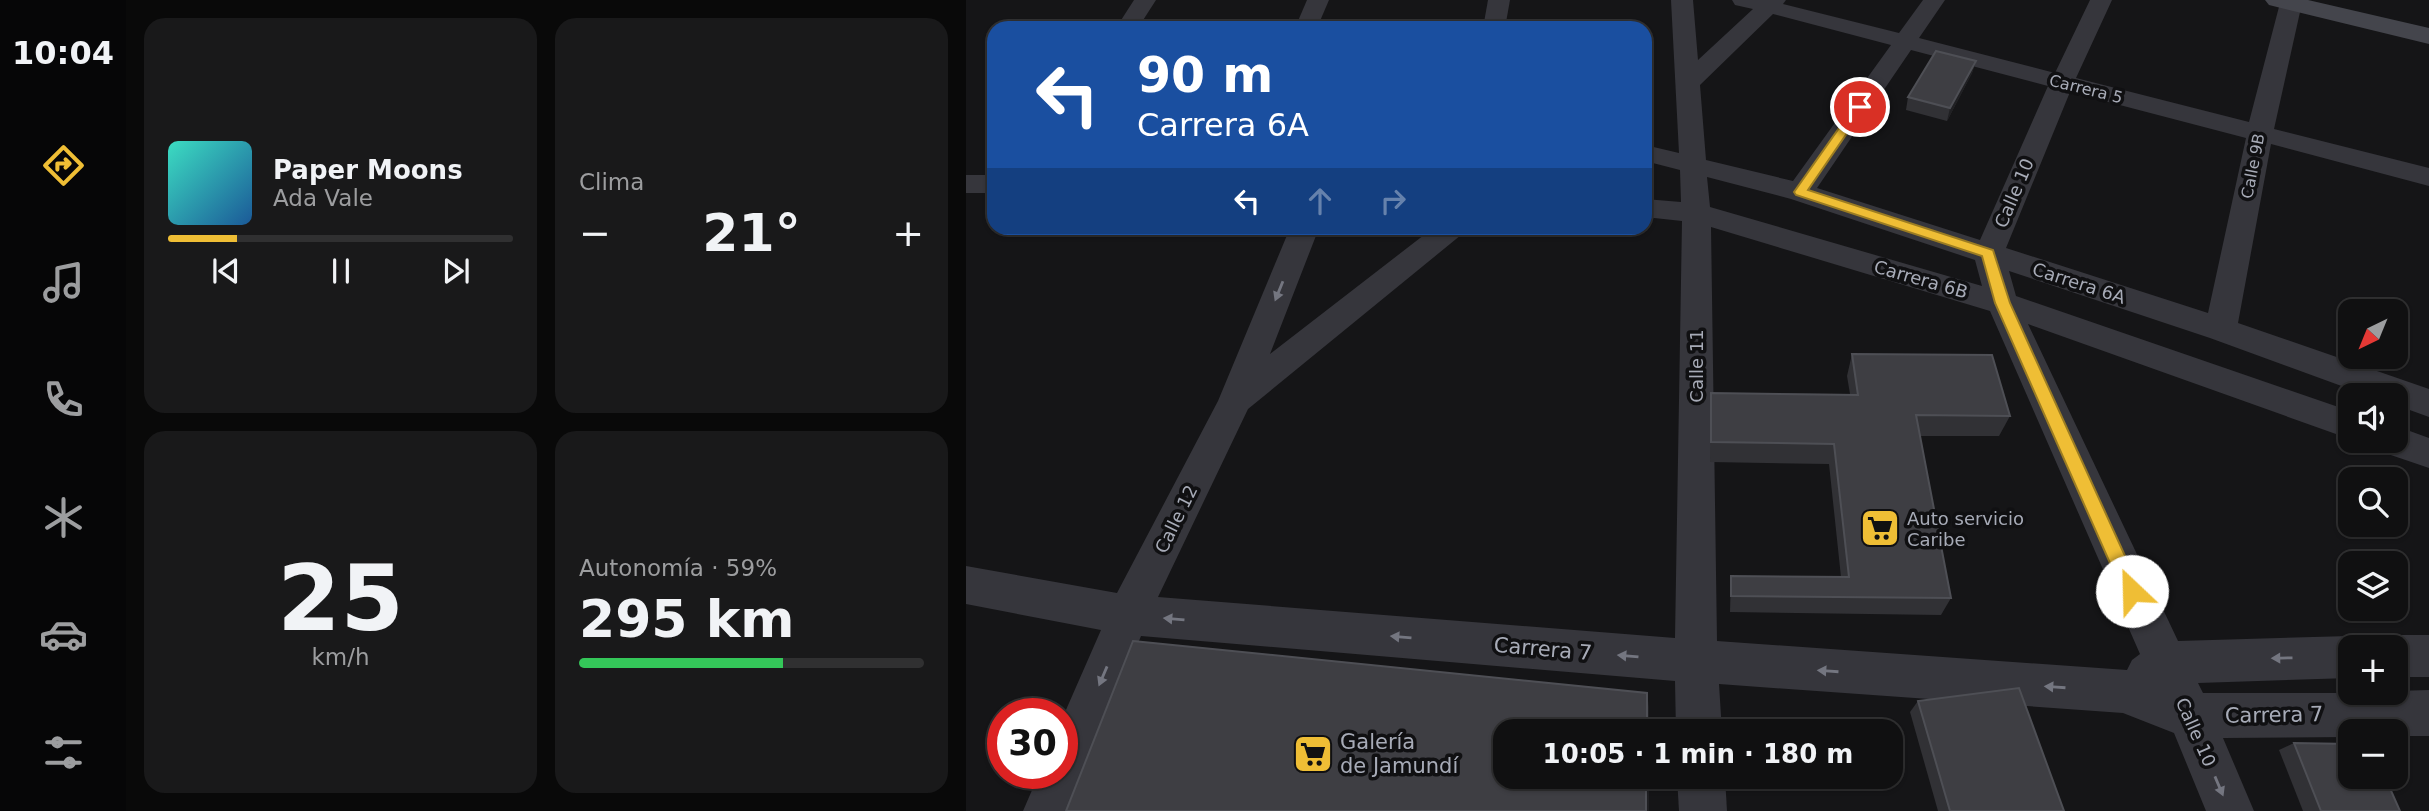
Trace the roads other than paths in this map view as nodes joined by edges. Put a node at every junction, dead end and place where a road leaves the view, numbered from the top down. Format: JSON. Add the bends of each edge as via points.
{"nodes":[{"id":1,"x":1145,"y":0,"type":"edge"},
{"id":2,"x":1318,"y":0,"type":"edge"},
{"id":3,"x":1499,"y":0,"type":"edge"},
{"id":4,"x":1682,"y":0,"type":"edge"},
{"id":5,"x":1744,"y":0,"type":"edge"},
{"id":6,"x":1934,"y":0,"type":"edge"},
{"id":7,"x":2101,"y":0,"type":"edge"},
{"id":8,"x":2327,"y":0,"type":"edge"},
{"id":9,"x":2284,"y":2,"type":"edge"},
{"id":10,"x":1773,"y":3,"type":"edge"},
{"id":11,"x":1131,"y":21,"type":"edge"},
{"id":12,"x":1309,"y":21,"type":"edge"},
{"id":13,"x":1495,"y":21,"type":"edge"},
{"id":14,"x":2429,"y":24,"type":"edge"},
{"id":15,"x":2429,"y":36,"type":"edge"},
{"id":16,"x":1904,"y":43,"type":"junction"},
{"id":17,"x":1688,"y":83,"type":"junction"},
{"id":18,"x":2062,"y":83,"type":"junction"},
{"id":19,"x":2260,"y":131,"type":"junction"},
{"id":20,"x":1652,"y":154,"type":"edge"},
{"id":21,"x":1692,"y":163,"type":"junction"},
{"id":22,"x":2429,"y":177,"type":"edge"},
{"id":23,"x":966,"y":184,"type":"edge"},
{"id":24,"x":987,"y":184,"type":"edge"},
{"id":25,"x":1800,"y":192,"type":"junction"},
{"id":26,"x":1652,"y":209,"type":"edge"},
{"id":27,"x":1696,"y":213,"type":"junction"},
{"id":28,"x":1301,"y":235,"type":"edge"},
{"id":29,"x":1442,"y":235,"type":"edge"},
{"id":30,"x":1989,"y":254,"type":"junction"},
{"id":31,"x":2002,"y":303,"type":"junction"},
{"id":32,"x":2221,"y":329,"type":"junction"},
{"id":33,"x":1235,"y":401,"type":"junction"},
{"id":34,"x":2429,"y":403,"type":"edge"},
{"id":35,"x":2338,"y":421,"type":"edge"},
{"id":36,"x":2408,"y":446,"type":"edge"},
{"id":37,"x":2429,"y":453,"type":"edge"},
{"id":38,"x":966,"y":585,"type":"edge"},
{"id":39,"x":1128,"y":615,"type":"junction"},
{"id":40,"x":2408,"y":656,"type":"edge"},
{"id":41,"x":2429,"y":656,"type":"edge"},
{"id":42,"x":2338,"y":657,"type":"edge"},
{"id":43,"x":1696,"y":661,"type":"junction"},
{"id":44,"x":2164,"y":663,"type":"junction"},
{"id":45,"x":2123,"y":691,"type":"junction"},
{"id":46,"x":2429,"y":713,"type":"edge"},
{"id":47,"x":2190,"y":716,"type":"junction"},
{"id":48,"x":1698,"y":719,"type":"edge"},
{"id":49,"x":1702,"y":789,"type":"edge"},
{"id":50,"x":1047,"y":811,"type":"edge"},
{"id":51,"x":1703,"y":811,"type":"edge"},
{"id":52,"x":2230,"y":811,"type":"edge"}],
"edges":[{"from":1,"to":11,"type":"street"},
{"from":2,"to":12,"type":"street"},
{"from":3,"to":13,"type":"street"},
{"from":4,"to":17,"type":"street","name":"Calle 11"},
{"from":5,"to":10,"type":"street","name":"Carrera 5"},
{"from":6,"to":16,"type":"street"},
{"from":7,"to":18,"type":"street","name":"Calle 10"},
{"from":8,"to":14,"type":"main road"},
{"from":9,"to":15,"type":"main road"},
{"from":9,"to":19,"type":"street","name":"Calle 9B"},
{"from":10,"to":16,"type":"street","name":"Carrera 5"},
{"from":10,"to":17,"type":"street"},
{"from":16,"to":18,"type":"street","name":"Carrera 5"},
{"from":16,"to":25,"type":"street"},
{"from":17,"to":21,"type":"street","name":"Calle 11"},
{"from":18,"to":19,"type":"street","name":"Carrera 5"},
{"from":18,"to":30,"type":"street","name":"Calle 10"},
{"from":19,"to":22,"type":"street","name":"Carrera 5"},
{"from":19,"to":32,"type":"street","name":"Calle 9B"},
{"from":20,"to":21,"type":"street","name":"Carrera 6A"},
{"from":21,"to":25,"type":"street","name":"Carrera 6A"},
{"from":21,"to":27,"type":"street","name":"Calle 11"},
{"from":23,"to":24,"type":"street"},
{"from":25,"to":30,"type":"street","name":"Carrera 6A"},
{"from":26,"to":27,"type":"street","name":"Carrera 6B"},
{"from":27,"to":31,"type":"street","name":"Carrera 6B"},
{"from":27,"to":43,"type":"street","name":"Calle 11"},
{"from":28,"to":33,"type":"street","name":"Calle 12","one_way":true},
{"from":29,"to":33,"type":"street"},
{"from":30,"to":31,"type":"street","name":"Calle 10"},
{"from":30,"to":32,"type":"street","name":"Carrera 6A"},
{"from":31,"to":35,"type":"street","name":"Carrera 6B"},
{"from":31,"to":44,"type":"street","name":"Calle 10"},
{"from":32,"to":34,"type":"street","name":"Carrera 6A"},
{"from":33,"to":39,"type":"street","name":"Calle 12"},
{"from":36,"to":37,"type":"street"},
{"from":38,"to":39,"type":"street","name":"Carrera 7"},
{"from":43,"to":39,"type":"street","name":"Carrera 7","one_way":true},
{"from":39,"to":50,"type":"street","name":"Calle 12","one_way":true},
{"from":40,"to":41,"type":"street"},
{"from":42,"to":44,"type":"street","one_way":true},
{"from":45,"to":43,"type":"street","name":"Carrera 7","one_way":true},
{"from":43,"to":48,"type":"street","name":"Calle 11"},
{"from":44,"to":45,"type":"street"},
{"from":44,"to":47,"type":"street","name":"Calle 10"},
{"from":45,"to":47,"type":"street","name":"Carrera 7"},
{"from":46,"to":47,"type":"street","name":"Carrera 7"},
{"from":47,"to":52,"type":"street","name":"Calle 10","one_way":true},
{"from":49,"to":51,"type":"street"}]}
